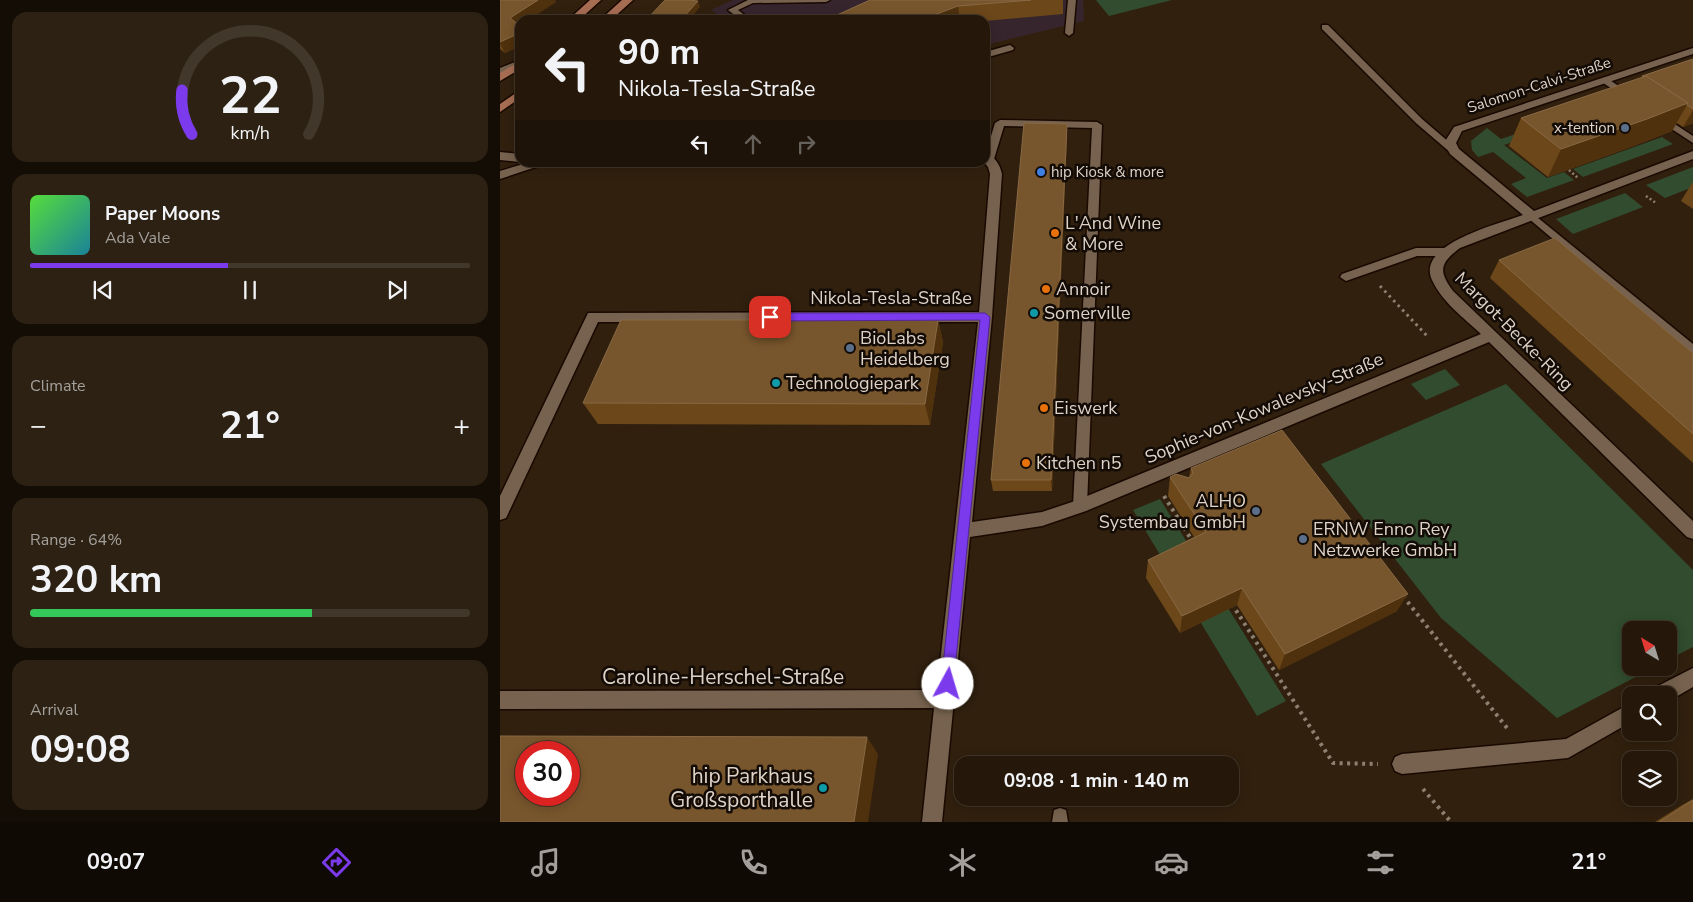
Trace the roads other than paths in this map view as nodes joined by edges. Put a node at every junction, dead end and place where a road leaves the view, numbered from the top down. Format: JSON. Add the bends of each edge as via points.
{"nodes":[{"id":1,"x":596,"y":0,"type":"edge"},
{"id":2,"x":628,"y":0,"type":"edge"},
{"id":3,"x":804,"y":0,"type":"edge"},
{"id":4,"x":826,"y":0,"type":"edge"},
{"id":5,"x":1072,"y":0,"type":"edge"},
{"id":6,"x":578,"y":15,"type":"edge"},
{"id":7,"x":611,"y":15,"type":"edge"},
{"id":8,"x":740,"y":15,"type":"edge"},
{"id":9,"x":1325,"y":28,"type":"dead end"},
{"id":10,"x":1070,"y":33,"type":"dead end"},
{"id":11,"x":1010,"y":48,"type":"dead end"},
{"id":12,"x":1693,"y":51,"type":"edge"},
{"id":13,"x":990,"y":53,"type":"edge"},
{"id":14,"x":515,"y":65,"type":"edge"},
{"id":15,"x":515,"y":67,"type":"edge"},
{"id":16,"x":500,"y":72,"type":"edge"},
{"id":17,"x":500,"y":78,"type":"edge"},
{"id":18,"x":1605,"y":80,"type":"junction"},
{"id":19,"x":515,"y":97,"type":"edge"},
{"id":20,"x":1634,"y":100,"type":"edge"},
{"id":21,"x":500,"y":110,"type":"edge"},
{"id":22,"x":1649,"y":110,"type":"edge"},
{"id":23,"x":1693,"y":140,"type":"edge"},
{"id":24,"x":990,"y":150,"type":"edge"},
{"id":25,"x":1454,"y":151,"type":"junction"},
{"id":26,"x":1693,"y":155,"type":"edge"},
{"id":27,"x":500,"y":156,"type":"edge"},
{"id":28,"x":515,"y":158,"type":"edge"},
{"id":29,"x":990,"y":163,"type":"edge"},
{"id":30,"x":515,"y":164,"type":"edge"},
{"id":31,"x":500,"y":165,"type":"edge"},
{"id":32,"x":528,"y":167,"type":"edge"},
{"id":33,"x":500,"y":175,"type":"edge"},
{"id":34,"x":1532,"y":216,"type":"junction"},
{"id":35,"x":1444,"y":252,"type":"junction"},
{"id":36,"x":1346,"y":277,"type":"dead end"},
{"id":37,"x":985,"y":317,"type":"junction"},
{"id":38,"x":1491,"y":336,"type":"junction"},
{"id":39,"x":1693,"y":351,"type":"edge"},
{"id":40,"x":1080,"y":506,"type":"junction"},
{"id":41,"x":500,"y":513,"type":"edge"},
{"id":42,"x":1690,"y":524,"type":"edge"},
{"id":43,"x":964,"y":531,"type":"junction"},
{"id":44,"x":1693,"y":677,"type":"edge"},
{"id":45,"x":1677,"y":686,"type":"edge"},
{"id":46,"x":946,"y":698,"type":"junction"},
{"id":47,"x":500,"y":700,"type":"edge"},
{"id":48,"x":1622,"y":717,"type":"edge"},
{"id":49,"x":1402,"y":764,"type":"road end"},
{"id":50,"x":932,"y":822,"type":"edge"}],
"edges":[{"from":1,"to":6,"type":"main road"},
{"from":2,"to":7,"type":"main road"},
{"from":3,"to":4,"type":"lane"},
{"from":3,"to":8,"type":"lane","via":[[752,1],[732,10]]},
{"from":5,"to":10,"type":"lane"},
{"from":9,"to":25,"type":"lane"},
{"from":11,"to":13,"type":"lane"},
{"from":12,"to":18,"type":"street","name":"Salomon-Calvi-Straße"},
{"from":14,"to":16,"type":"street"},
{"from":15,"to":17,"type":"main road"},
{"from":18,"to":20,"type":"lane"},
{"from":18,"to":25,"type":"street","name":"Salomon-Calvi-Straße","via":[[1458,129],[1450,144]]},
{"from":19,"to":21,"type":"main road"},
{"from":22,"to":23,"type":"lane"},
{"from":24,"to":40,"type":"lane","via":[[1000,123],[1097,125]]},
{"from":25,"to":34,"type":"street"},
{"from":26,"to":34,"type":"street","name":"Margot-Becke-Ring"},
{"from":27,"to":28,"type":"street"},
{"from":29,"to":37,"type":"street","via":[[996,174]]},
{"from":30,"to":31,"type":"street"},
{"from":32,"to":33,"type":"street"},
{"from":34,"to":35,"type":"street","name":"Margot-Becke-Ring"},
{"from":34,"to":39,"type":"lane"},
{"from":35,"to":36,"type":"lane","via":[[1416,252]]},
{"from":35,"to":38,"type":"street","name":"Margot-Becke-Ring","via":[[1436,262],[1439,283]]},
{"from":37,"to":41,"type":"street","name":"Nikola-Tesla-Straße","via":[[593,317]]},
{"from":37,"to":43,"type":"street"},
{"from":38,"to":40,"type":"street","name":"Sophie-von-Kowalevsky-Straße","via":[[1172,477],[1152,477]]},
{"from":38,"to":42,"type":"street","name":"Margot-Becke-Ring"},
{"from":40,"to":43,"type":"street","name":"Sophie-von-Kowalevsky-Straße","via":[[1042,519]]},
{"from":43,"to":46,"type":"street"},
{"from":44,"to":45,"type":"street"},
{"from":46,"to":47,"type":"street","name":"Caroline-Herschel-Straße"},
{"from":46,"to":50,"type":"street"},
{"from":48,"to":49,"type":"street","via":[[1568,748]]}]}
